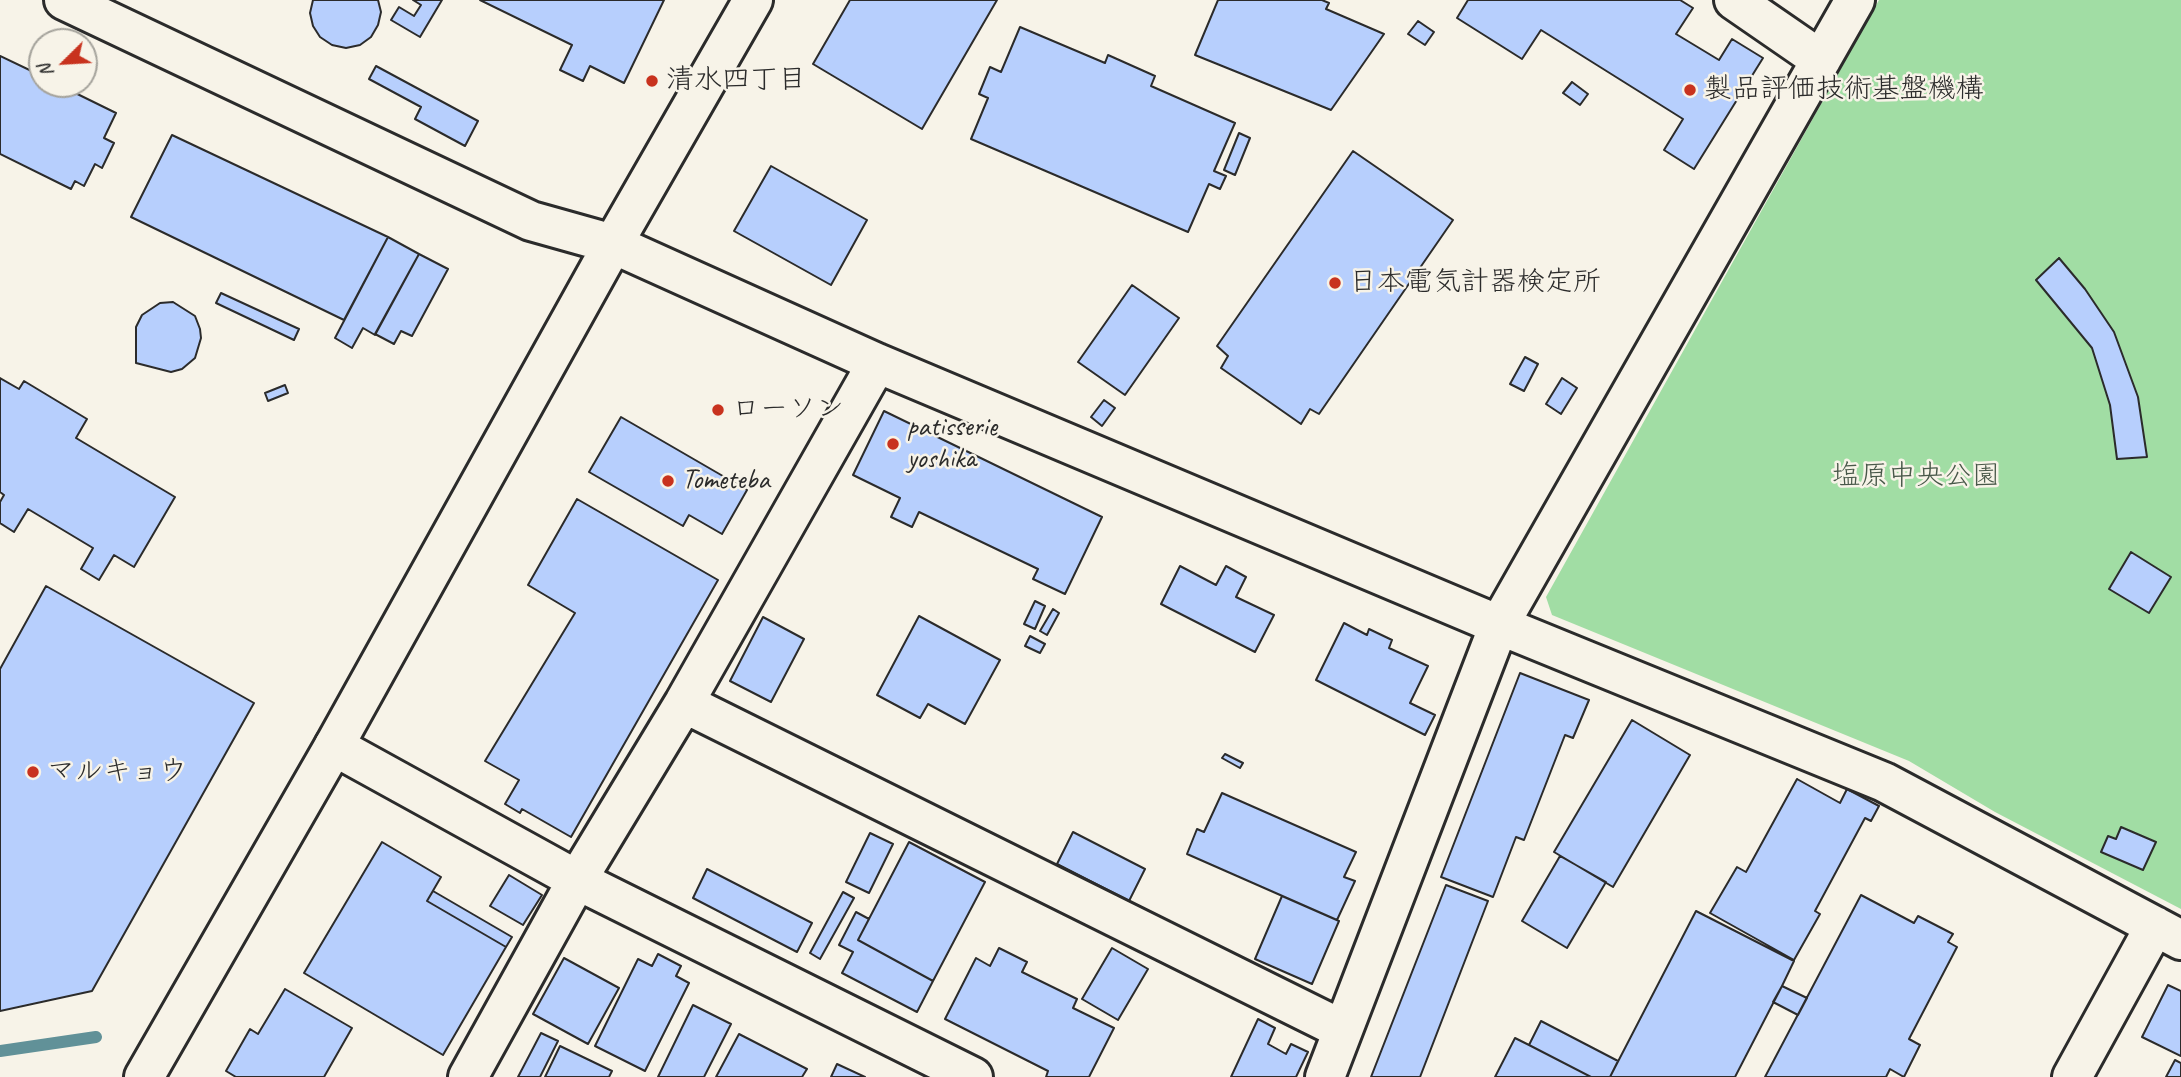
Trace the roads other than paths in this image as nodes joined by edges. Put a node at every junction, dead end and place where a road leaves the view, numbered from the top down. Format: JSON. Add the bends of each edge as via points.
{"nodes":[{"id":1,"x":64,"y":0,"type":"edge"},
{"id":2,"x":753,"y":0,"type":"edge"},
{"id":3,"x":1734,"y":0,"type":"edge"},
{"id":4,"x":1855,"y":0,"type":"edge"},
{"id":5,"x":1821,"y":60,"type":"junction"},
{"id":6,"x":613,"y":244,"type":"junction"},
{"id":7,"x":877,"y":363,"type":"junction"},
{"id":8,"x":1499,"y":625,"type":"junction"},
{"id":9,"x":684,"y":703,"type":"junction"},
{"id":10,"x":334,"y":746,"type":"junction"},
{"id":11,"x":578,"y":880,"type":"junction"},
{"id":12,"x":2168,"y":933,"type":"edge"},
{"id":13,"x":1343,"y":1030,"type":"junction"},
{"id":14,"x":144,"y":1077,"type":"edge"},
{"id":15,"x":468,"y":1077,"type":"edge"},
{"id":16,"x":973,"y":1077,"type":"edge"},
{"id":17,"x":1325,"y":1077,"type":"edge"},
{"id":18,"x":2072,"y":1077,"type":"edge"}],
"edges":[{"from":1,"to":6,"type":"street","via":[[531,221]]},
{"from":2,"to":6,"type":"street"},
{"from":3,"to":5,"type":"street"},
{"from":4,"to":5,"type":"street"},
{"from":5,"to":8,"type":"street"},
{"from":6,"to":7,"type":"street"},
{"from":6,"to":10,"type":"street"},
{"from":7,"to":8,"type":"street"},
{"from":7,"to":9,"type":"street"},
{"from":8,"to":12,"type":"street","via":[[1884,782]]},
{"from":8,"to":13,"type":"street"},
{"from":9,"to":11,"type":"street"},
{"from":9,"to":13,"type":"street"},
{"from":10,"to":11,"type":"street"},
{"from":10,"to":14,"type":"street"},
{"from":11,"to":15,"type":"street"},
{"from":11,"to":16,"type":"street"},
{"from":12,"to":18,"type":"street"},
{"from":13,"to":17,"type":"street"}]}
